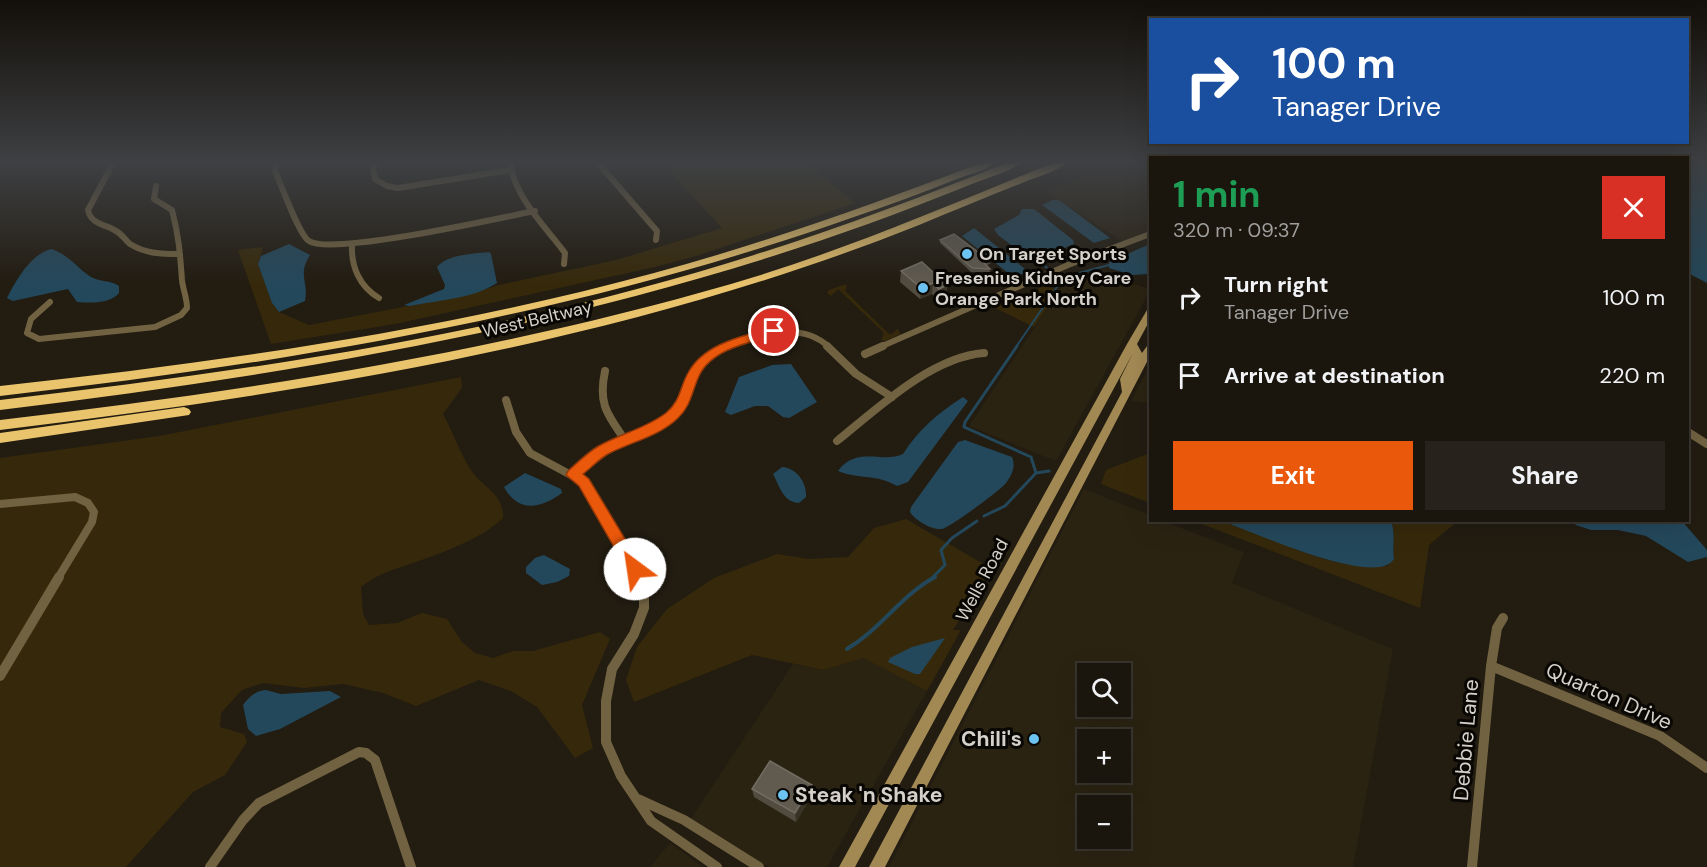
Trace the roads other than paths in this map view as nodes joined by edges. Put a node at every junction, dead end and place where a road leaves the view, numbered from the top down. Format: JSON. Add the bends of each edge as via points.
{"nodes":[{"id":1,"x":91,"y":203,"type":"edge"},
{"id":2,"x":160,"y":203,"type":"edge"},
{"id":3,"x":289,"y":203,"type":"edge"},
{"id":4,"x":529,"y":203,"type":"edge"},
{"id":5,"x":633,"y":203,"type":"edge"},
{"id":6,"x":885,"y":203,"type":"edge"},
{"id":7,"x":914,"y":203,"type":"edge"},
{"id":8,"x":964,"y":203,"type":"edge"},
{"id":9,"x":535,"y":211,"type":"junction"},
{"id":10,"x":1149,"y":234,"type":"edge"},
{"id":11,"x":656,"y":240,"type":"dead end"},
{"id":12,"x":352,"y":245,"type":"junction"},
{"id":13,"x":180,"y":254,"type":"junction"},
{"id":14,"x":564,"y":264,"type":"dead end"},
{"id":15,"x":379,"y":298,"type":"dead end"},
{"id":16,"x":50,"y":302,"type":"dead end"},
{"id":17,"x":1149,"y":314,"type":"edge"},
{"id":18,"x":1132,"y":344,"type":"junction"},
{"id":19,"x":1149,"y":350,"type":"edge"},
{"id":20,"x":984,"y":353,"type":"dead end"},
{"id":21,"x":865,"y":354,"type":"dead end"},
{"id":22,"x":445,"y":359,"type":"junction"},
{"id":23,"x":605,"y":371,"type":"dead end"},
{"id":24,"x":0,"y":391,"type":"edge"},
{"id":25,"x":1127,"y":392,"type":"junction"},
{"id":26,"x":892,"y":397,"type":"junction"},
{"id":27,"x":506,"y":400,"type":"dead end"},
{"id":28,"x":0,"y":405,"type":"edge"},
{"id":29,"x":0,"y":425,"type":"edge"},
{"id":30,"x":1689,"y":433,"type":"edge"},
{"id":31,"x":0,"y":438,"type":"edge"},
{"id":32,"x":625,"y":440,"type":"junction"},
{"id":33,"x":837,"y":441,"type":"dead end"},
{"id":34,"x":1707,"y":444,"type":"edge"},
{"id":35,"x":573,"y":475,"type":"junction"},
{"id":36,"x":0,"y":504,"type":"edge"},
{"id":37,"x":1503,"y":618,"type":"dead end"},
{"id":38,"x":1491,"y":666,"type":"junction"},
{"id":39,"x":0,"y":676,"type":"edge"},
{"id":40,"x":1707,"y":768,"type":"edge"},
{"id":41,"x":637,"y":798,"type":"junction"},
{"id":42,"x":210,"y":867,"type":"edge"},
{"id":43,"x":411,"y":867,"type":"edge"},
{"id":44,"x":717,"y":867,"type":"edge"},
{"id":45,"x":759,"y":867,"type":"edge"},
{"id":46,"x":847,"y":867,"type":"edge"},
{"id":47,"x":877,"y":867,"type":"edge"},
{"id":48,"x":1472,"y":867,"type":"edge"}],
"edges":[{"from":1,"to":13,"type":"street","via":[[89,216],[117,231],[129,243],[157,254]]},
{"from":2,"to":13,"type":"street","via":[[172,210]]},
{"from":3,"to":12,"type":"street","via":[[310,242]]},
{"from":4,"to":9,"type":"street"},
{"from":5,"to":11,"type":"street","via":[[657,231]]},
{"from":6,"to":24,"type":"highway","via":[[697,265],[574,297],[316,349],[160,373]]},
{"from":7,"to":28,"type":"highway","name":"West Beltway","via":[[816,239],[666,285],[546,316],[279,368]]},
{"from":8,"to":22,"type":"highway","name":"West Beltway","via":[[738,286]]},
{"from":9,"to":12,"type":"street"},
{"from":9,"to":14,"type":"street","via":[[565,253]]},
{"from":10,"to":21,"type":"street","via":[[1068,265]]},
{"from":12,"to":15,"type":"street","via":[[352,260],[368,293]]},
{"from":13,"to":16,"type":"street","via":[[187,308],[173,320],[155,327],[31,337],[27,327],[39,309]]},
{"from":17,"to":18,"type":"main road","name":"Wells Road"},
{"from":18,"to":25,"type":"main road","via":[[1138,354],[1125,379]]},
{"from":18,"to":46,"type":"main road","name":"Wells Road"},
{"from":19,"to":25,"type":"main road"},
{"from":20,"to":26,"type":"street","via":[[971,354],[923,375]]},
{"from":22,"to":29,"type":"highway","name":"West Beltway","via":[[184,403]]},
{"from":22,"to":31,"type":"highway","via":[[346,383],[195,411]]},
{"from":23,"to":32,"type":"street","via":[[600,398]]},
{"from":25,"to":47,"type":"main road"},
{"from":26,"to":32,"type":"street","via":[[856,374],[821,340],[801,333],[774,331],[726,346],[706,358],[693,374],[686,398],[674,414],[656,427]]},
{"from":26,"to":33,"type":"street"},
{"from":27,"to":35,"type":"street","via":[[510,422],[530,452]]},
{"from":30,"to":34,"type":"street"},
{"from":32,"to":35,"type":"street","via":[[592,456]]},
{"from":35,"to":41,"type":"street","via":[[584,483],[644,587],[644,608],[634,634],[612,669],[606,701],[606,742],[621,776]]},
{"from":36,"to":39,"type":"street","via":[[75,497],[88,503],[94,512],[92,522]]},
{"from":37,"to":38,"type":"street","name":"Debbie Lane","via":[[1497,628]]},
{"from":38,"to":40,"type":"street","name":"Quarton Drive","via":[[1660,736]]},
{"from":38,"to":48,"type":"street","name":"Debbie Lane"},
{"from":41,"to":44,"type":"street","via":[[651,821]]},
{"from":41,"to":45,"type":"street","via":[[684,820]]},
{"from":42,"to":43,"type":"street","via":[[259,803],[358,752],[375,760]]}]}
